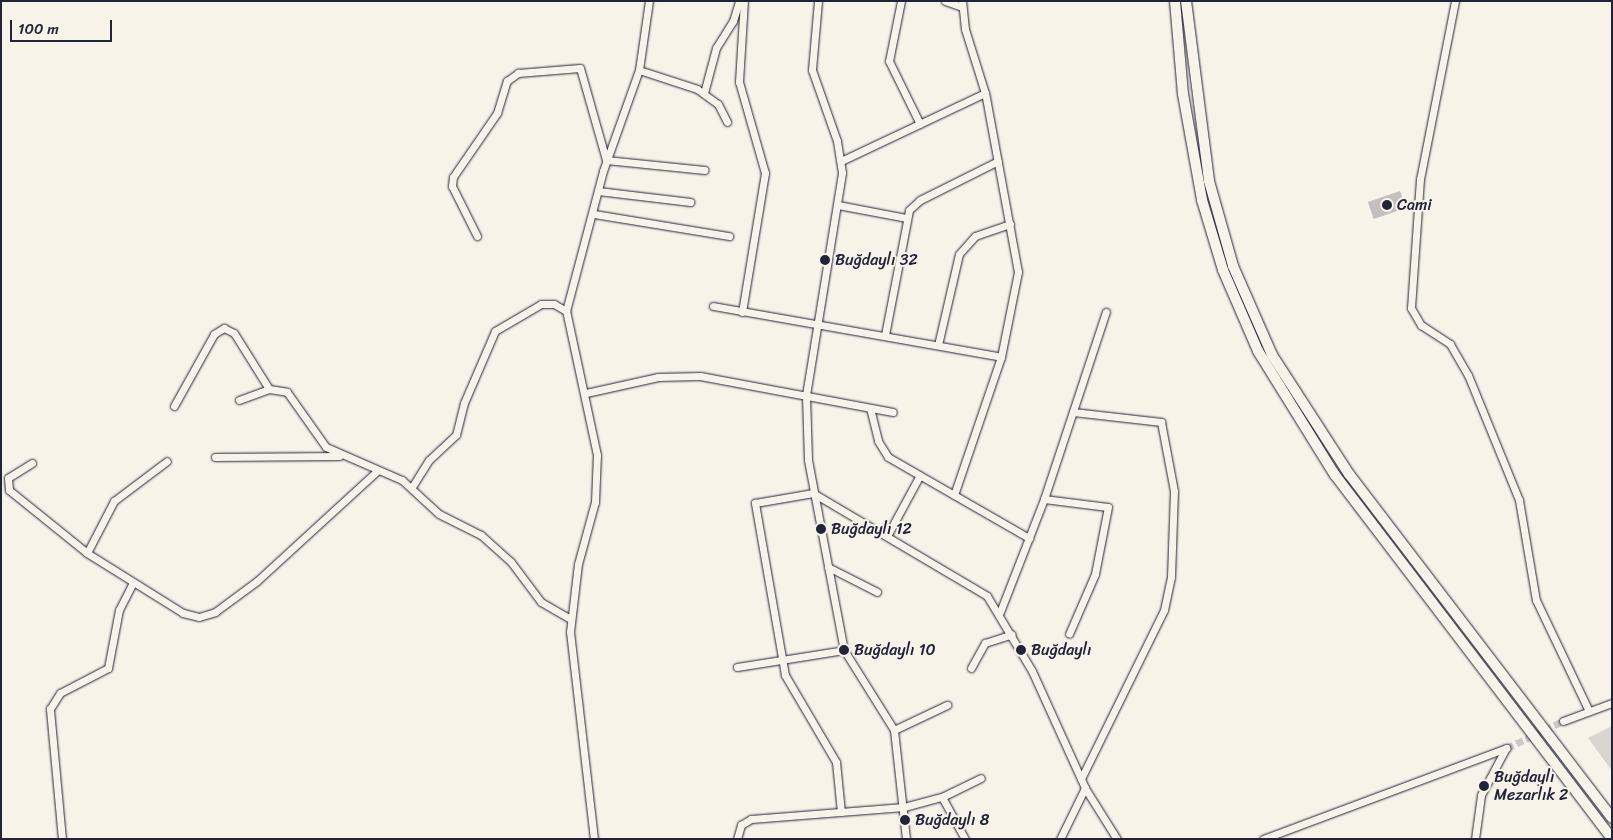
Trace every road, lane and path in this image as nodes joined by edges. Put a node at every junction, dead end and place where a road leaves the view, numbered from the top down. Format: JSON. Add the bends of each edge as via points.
{"nodes":[{"id":1,"x":648,"y":1,"type":"edge"},
{"id":2,"x":739,"y":1,"type":"edge"},
{"id":3,"x":744,"y":1,"type":"edge"},
{"id":4,"x":818,"y":1,"type":"edge"},
{"id":5,"x":901,"y":1,"type":"edge"},
{"id":6,"x":945,"y":1,"type":"edge"},
{"id":7,"x":1175,"y":1,"type":"edge"},
{"id":8,"x":1186,"y":1,"type":"edge"},
{"id":9,"x":1455,"y":1,"type":"edge"},
{"id":10,"x":962,"y":4,"type":"edge"},
{"id":11,"x":639,"y":70,"type":"junction"},
{"id":12,"x":985,"y":93,"type":"junction"},
{"id":13,"x":704,"y":94,"type":"junction"},
{"id":14,"x":727,"y":122,"type":"dead end"},
{"id":15,"x":920,"y":124,"type":"junction"},
{"id":16,"x":607,"y":161,"type":"junction"},
{"id":17,"x":998,"y":161,"type":"junction"},
{"id":18,"x":841,"y":162,"type":"junction"},
{"id":19,"x":704,"y":170,"type":"dead end"},
{"id":20,"x":598,"y":191,"type":"junction"},
{"id":21,"x":690,"y":202,"type":"dead end"},
{"id":22,"x":838,"y":205,"type":"junction"},
{"id":23,"x":594,"y":214,"type":"junction"},
{"id":24,"x":906,"y":218,"type":"junction"},
{"id":25,"x":1010,"y":224,"type":"junction"},
{"id":26,"x":477,"y":236,"type":"dead end"},
{"id":27,"x":729,"y":236,"type":"dead end"},
{"id":28,"x":713,"y":306,"type":"dead end"},
{"id":29,"x":566,"y":311,"type":"junction"},
{"id":30,"x":742,"y":312,"type":"junction"},
{"id":31,"x":1106,"y":312,"type":"dead end"},
{"id":32,"x":816,"y":320,"type":"junction"},
{"id":33,"x":885,"y":335,"type":"junction"},
{"id":34,"x":938,"y":345,"type":"junction"},
{"id":35,"x":1001,"y":357,"type":"junction"},
{"id":36,"x":269,"y":389,"type":"junction"},
{"id":37,"x":586,"y":393,"type":"junction"},
{"id":38,"x":806,"y":396,"type":"junction"},
{"id":39,"x":239,"y":400,"type":"dead end"},
{"id":40,"x":174,"y":406,"type":"dead end"},
{"id":41,"x":870,"y":408,"type":"junction"},
{"id":42,"x":893,"y":412,"type":"dead end"},
{"id":43,"x":1073,"y":412,"type":"junction"},
{"id":44,"x":340,"y":456,"type":"junction"},
{"id":45,"x":215,"y":457,"type":"dead end"},
{"id":46,"x":167,"y":461,"type":"dead end"},
{"id":47,"x":32,"y":463,"type":"dead end"},
{"id":48,"x":377,"y":471,"type":"junction"},
{"id":49,"x":920,"y":475,"type":"junction"},
{"id":50,"x":412,"y":487,"type":"junction"},
{"id":51,"x":813,"y":493,"type":"junction"},
{"id":52,"x":954,"y":495,"type":"junction"},
{"id":53,"x":1044,"y":499,"type":"junction"},
{"id":54,"x":887,"y":536,"type":"junction"},
{"id":55,"x":1029,"y":538,"type":"junction"},
{"id":56,"x":87,"y":553,"type":"junction"},
{"id":57,"x":828,"y":567,"type":"junction"},
{"id":58,"x":133,"y":582,"type":"junction"},
{"id":59,"x":877,"y":592,"type":"dead end"},
{"id":60,"x":1000,"y":612,"type":"junction"},
{"id":61,"x":570,"y":618,"type":"junction"},
{"id":62,"x":1012,"y":634,"type":"junction"},
{"id":63,"x":1070,"y":634,"type":"dead end"},
{"id":64,"x":844,"y":650,"type":"junction"},
{"id":65,"x":782,"y":660,"type":"junction"},
{"id":66,"x":737,"y":667,"type":"dead end"},
{"id":67,"x":971,"y":668,"type":"dead end"},
{"id":68,"x":1612,"y":703,"type":"edge"},
{"id":69,"x":947,"y":705,"type":"dead end"},
{"id":70,"x":1589,"y":711,"type":"junction"},
{"id":71,"x":1564,"y":721,"type":"tunnel mouth"},
{"id":72,"x":894,"y":730,"type":"junction"},
{"id":73,"x":981,"y":778,"type":"dead end"},
{"id":74,"x":1081,"y":779,"type":"junction"},
{"id":75,"x":1085,"y":788,"type":"junction"},
{"id":76,"x":942,"y":797,"type":"junction"},
{"id":77,"x":904,"y":807,"type":"junction"},
{"id":78,"x":841,"y":812,"type":"junction"},
{"id":79,"x":1612,"y":818,"type":"edge"},
{"id":80,"x":1475,"y":826,"type":"junction"},
{"id":81,"x":1612,"y":838,"type":"edge"},
{"id":82,"x":62,"y":839,"type":"edge"},
{"id":83,"x":594,"y":839,"type":"edge"},
{"id":84,"x":737,"y":839,"type":"edge"},
{"id":85,"x":906,"y":839,"type":"edge"},
{"id":86,"x":965,"y":839,"type":"edge"},
{"id":87,"x":1060,"y":839,"type":"edge"},
{"id":88,"x":1117,"y":839,"type":"edge"},
{"id":89,"x":1263,"y":839,"type":"edge"},
{"id":90,"x":1469,"y":839,"type":"edge"},
{"id":91,"x":1475,"y":839,"type":"edge"}],
"edges":[{"from":1,"to":11,"type":"street"},
{"from":2,"to":13,"type":"street","via":[[716,48]]},
{"from":3,"to":30,"type":"street","via":[[739,82],[765,173]]},
{"from":4,"to":18,"type":"street","via":[[812,70]]},
{"from":5,"to":15,"type":"street","via":[[889,61]]},
{"from":6,"to":10,"type":"street"},
{"from":7,"to":81,"type":"highway","via":[[1183,94],[1202,200],[1226,277],[1261,357],[1346,491]]},
{"from":8,"to":79,"type":"highway","via":[[1199,128],[1213,198],[1239,280],[1272,354],[1348,474]]},
{"from":9,"to":70,"type":"street","via":[[1419,181],[1412,308],[1421,325],[1450,344],[1468,375],[1519,500],[1536,600]]},
{"from":10,"to":12,"type":"street"},
{"from":11,"to":13,"type":"street"},
{"from":11,"to":16,"type":"street"},
{"from":12,"to":15,"type":"street"},
{"from":12,"to":17,"type":"street"},
{"from":13,"to":14,"type":"street","via":[[721,107]]},
{"from":15,"to":18,"type":"street"},
{"from":16,"to":19,"type":"street"},
{"from":16,"to":20,"type":"street"},
{"from":16,"to":26,"type":"street","via":[[580,68],[514,74],[507,82],[497,113],[453,177],[452,186]]},
{"from":17,"to":24,"type":"street","via":[[920,200]]},
{"from":17,"to":25,"type":"street"},
{"from":18,"to":22,"type":"street"},
{"from":20,"to":21,"type":"street"},
{"from":20,"to":23,"type":"street"},
{"from":22,"to":24,"type":"street"},
{"from":22,"to":32,"type":"street"},
{"from":23,"to":27,"type":"street"},
{"from":23,"to":29,"type":"street"},
{"from":24,"to":33,"type":"street"},
{"from":25,"to":34,"type":"street","via":[[975,236],[959,254]]},
{"from":25,"to":35,"type":"street","via":[[1018,282]]},
{"from":28,"to":30,"type":"street"},
{"from":29,"to":37,"type":"street"},
{"from":29,"to":50,"type":"street","via":[[554,304],[541,304],[495,331],[464,403],[456,435],[428,460]]},
{"from":30,"to":32,"type":"street"},
{"from":31,"to":43,"type":"street"},
{"from":32,"to":33,"type":"street"},
{"from":32,"to":38,"type":"street"},
{"from":33,"to":34,"type":"street"},
{"from":34,"to":35,"type":"street"},
{"from":35,"to":52,"type":"street"},
{"from":36,"to":39,"type":"street"},
{"from":36,"to":40,"type":"street","via":[[236,335],[224,328],[214,334]]},
{"from":36,"to":44,"type":"street","via":[[289,393],[316,436]]},
{"from":37,"to":38,"type":"street","via":[[686,375],[728,379]]},
{"from":37,"to":61,"type":"street","via":[[596,439],[597,486]]},
{"from":38,"to":41,"type":"street"},
{"from":38,"to":51,"type":"street"},
{"from":41,"to":42,"type":"street"},
{"from":41,"to":49,"type":"street","via":[[884,452]]},
{"from":43,"to":53,"type":"street"},
{"from":43,"to":74,"type":"street","via":[[1161,422],[1174,491],[1171,577],[1164,610]]},
{"from":44,"to":45,"type":"street"},
{"from":44,"to":48,"type":"street"},
{"from":46,"to":56,"type":"street","via":[[114,501]]},
{"from":47,"to":56,"type":"street","via":[[8,478],[7,488]]},
{"from":48,"to":50,"type":"street"},
{"from":48,"to":58,"type":"street","via":[[257,581],[214,612],[189,615]]},
{"from":49,"to":52,"type":"street"},
{"from":49,"to":54,"type":"street"},
{"from":50,"to":61,"type":"street","via":[[439,514],[485,538],[512,562],[541,602]]},
{"from":51,"to":54,"type":"street"},
{"from":51,"to":57,"type":"street"},
{"from":51,"to":65,"type":"street","via":[[755,503]]},
{"from":52,"to":55,"type":"street"},
{"from":53,"to":55,"type":"street"},
{"from":53,"to":63,"type":"street","via":[[1108,507],[1095,574]]},
{"from":54,"to":60,"type":"street","via":[[980,590]]},
{"from":55,"to":60,"type":"street"},
{"from":56,"to":58,"type":"street"},
{"from":57,"to":59,"type":"street"},
{"from":57,"to":64,"type":"street"},
{"from":58,"to":82,"type":"street","via":[[118,610],[108,668],[60,694],[50,709]]},
{"from":60,"to":62,"type":"street"},
{"from":61,"to":83,"type":"street"},
{"from":62,"to":67,"type":"street","via":[[985,643]]},
{"from":62,"to":74,"type":"street"},
{"from":64,"to":65,"type":"street"},
{"from":64,"to":72,"type":"street"},
{"from":65,"to":66,"type":"street"},
{"from":65,"to":78,"type":"street","via":[[786,675],[836,762]]},
{"from":68,"to":70,"type":"street"},
{"from":69,"to":72,"type":"street"},
{"from":70,"to":71,"type":"street"},
{"from":72,"to":77,"type":"street"},
{"from":73,"to":76,"type":"street"},
{"from":74,"to":75,"type":"street"},
{"from":75,"to":87,"type":"street"},
{"from":75,"to":88,"type":"street"},
{"from":76,"to":77,"type":"street"},
{"from":76,"to":86,"type":"street"},
{"from":77,"to":78,"type":"street"},
{"from":77,"to":85,"type":"street"},
{"from":78,"to":84,"type":"street","via":[[751,819],[738,828]]},
{"from":80,"to":89,"type":"street","via":[[1484,786],[1507,748]]},
{"from":80,"to":90,"type":"street"},
{"from":80,"to":91,"type":"street"}]}
